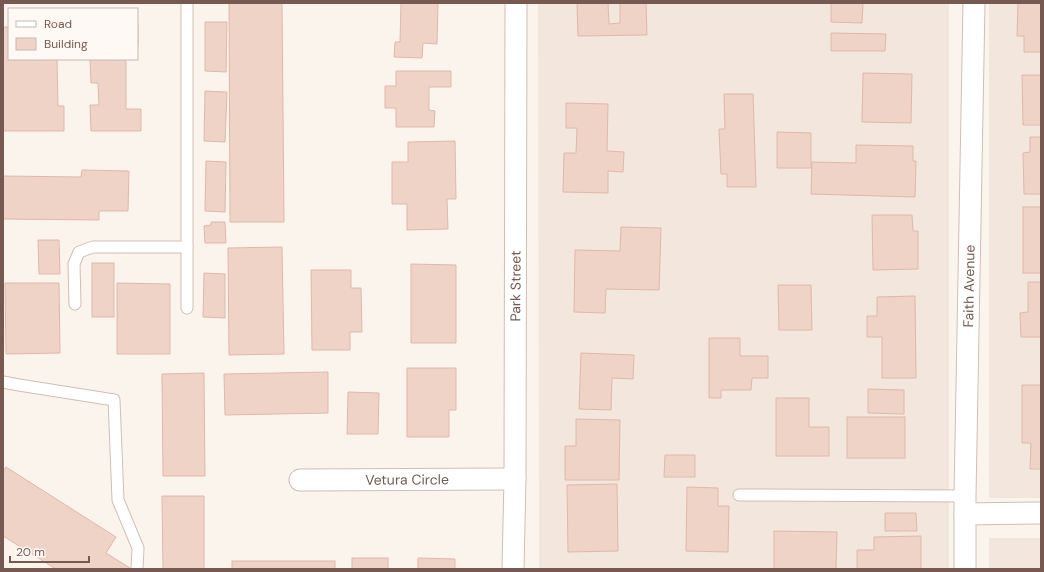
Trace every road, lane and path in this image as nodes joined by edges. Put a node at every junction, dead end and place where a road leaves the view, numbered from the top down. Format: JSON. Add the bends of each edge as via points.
{"nodes":[{"id":1,"x":187,"y":3,"type":"edge"},
{"id":2,"x":516,"y":3,"type":"edge"},
{"id":3,"x":974,"y":3,"type":"edge"},
{"id":4,"x":187,"y":247,"type":"junction"},
{"id":5,"x":75,"y":304,"type":"dead end"},
{"id":6,"x":187,"y":308,"type":"dead end"},
{"id":7,"x":3,"y":382,"type":"edge"},
{"id":8,"x":515,"y":479,"type":"junction"},
{"id":9,"x":300,"y":480,"type":"dead end"},
{"id":10,"x":739,"y":495,"type":"dead end"},
{"id":11,"x":965,"y":505,"type":"junction"},
{"id":12,"x":1041,"y":513,"type":"edge"},
{"id":13,"x":137,"y":569,"type":"edge"},
{"id":14,"x":513,"y":569,"type":"edge"},
{"id":15,"x":965,"y":569,"type":"edge"}],
"edges":[{"from":1,"to":4,"type":"lane"},
{"from":2,"to":8,"type":"street","name":"Park Street"},
{"from":3,"to":11,"type":"street","name":"Faith Avenue"},
{"from":4,"to":5,"type":"lane","via":[[93,247],[79,252],[74,264]]},
{"from":4,"to":6,"type":"lane"},
{"from":7,"to":13,"type":"lane","via":[[114,400],[118,500],[138,548]]},
{"from":8,"to":9,"type":"street","name":"Vetura Circle"},
{"from":8,"to":14,"type":"street","name":"Park Street"},
{"from":10,"to":11,"type":"lane"},
{"from":11,"to":12,"type":"street"},
{"from":11,"to":15,"type":"street","name":"Faith Avenue"}]}
